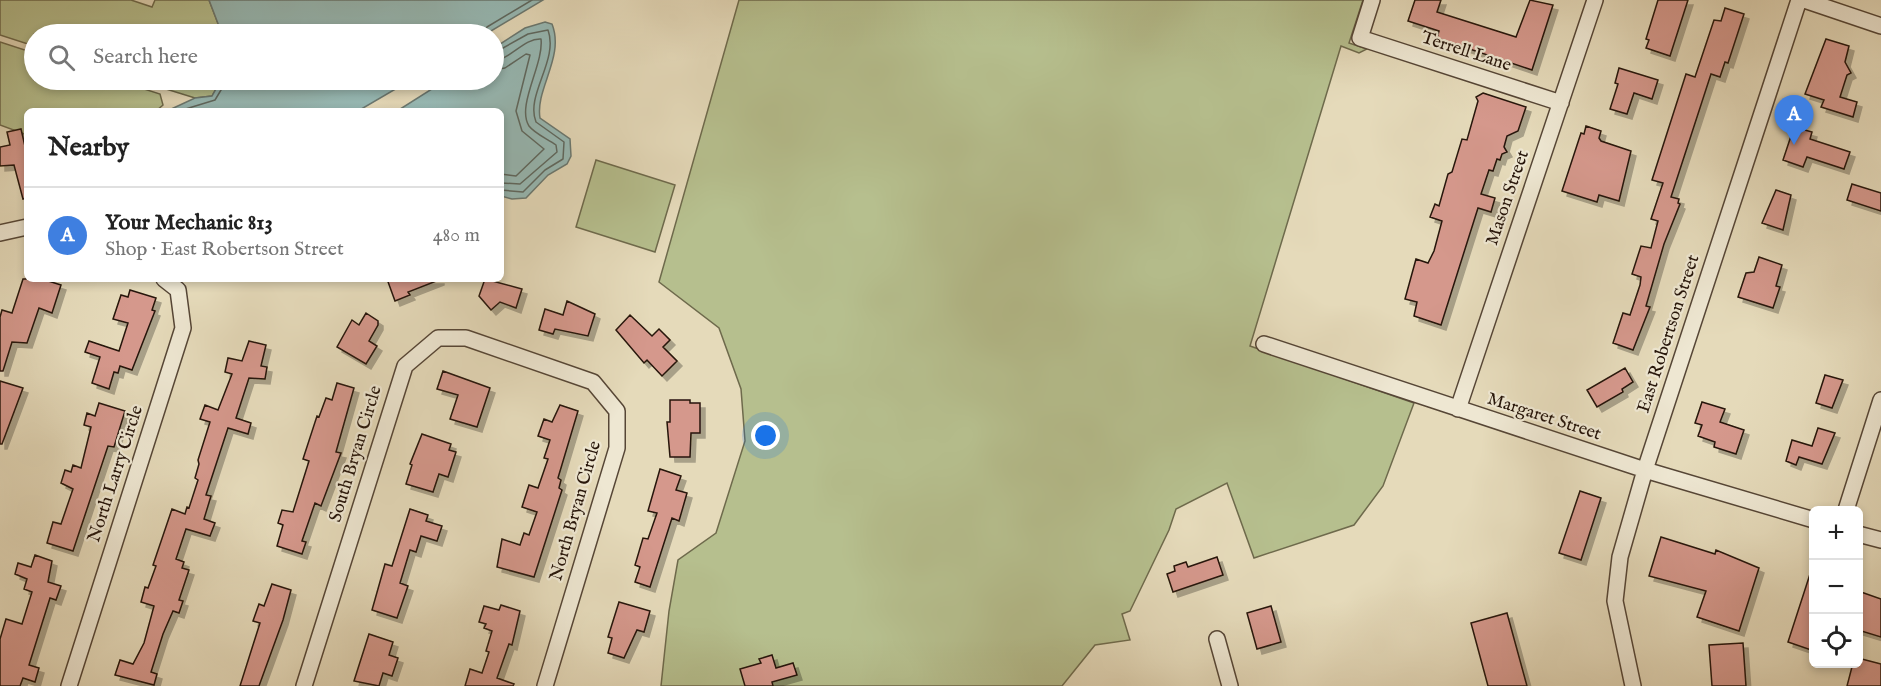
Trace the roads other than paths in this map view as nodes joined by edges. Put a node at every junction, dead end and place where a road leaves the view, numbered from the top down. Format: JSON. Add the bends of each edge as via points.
{"nodes":[{"id":1,"x":1372,"y":0,"type":"edge"},
{"id":2,"x":1595,"y":0,"type":"edge"},
{"id":3,"x":1799,"y":0,"type":"edge"},
{"id":4,"x":1804,"y":0,"type":"edge"},
{"id":5,"x":1881,"y":26,"type":"edge"},
{"id":6,"x":1561,"y":103,"type":"junction"},
{"id":7,"x":24,"y":228,"type":"edge"},
{"id":8,"x":0,"y":233,"type":"edge"},
{"id":9,"x":168,"y":282,"type":"edge"},
{"id":10,"x":1264,"y":344,"type":"dead end"},
{"id":11,"x":529,"y":360,"type":"joint"},
{"id":12,"x":1881,"y":400,"type":"edge"},
{"id":13,"x":1458,"y":409,"type":"junction"},
{"id":14,"x":1645,"y":470,"type":"junction"},
{"id":15,"x":1847,"y":506,"type":"edge"},
{"id":16,"x":1809,"y":519,"type":"edge"},
{"id":17,"x":1863,"y":535,"type":"edge"},
{"id":18,"x":1881,"y":540,"type":"edge"},
{"id":19,"x":1217,"y":639,"type":"dead end"},
{"id":20,"x":69,"y":686,"type":"edge"},
{"id":21,"x":304,"y":686,"type":"edge"},
{"id":22,"x":545,"y":686,"type":"edge"},
{"id":23,"x":1230,"y":686,"type":"edge"},
{"id":24,"x":1633,"y":686,"type":"edge"}],
"edges":[{"from":1,"to":6,"type":"street","name":"Terrell Lane","via":[[1360,38]]},
{"from":2,"to":6,"type":"street","name":"Mason Street"},
{"from":3,"to":14,"type":"street","name":"East Robertson Street"},
{"from":4,"to":5,"type":"street"},
{"from":6,"to":13,"type":"street","name":"Mason Street"},
{"from":7,"to":8,"type":"street"},
{"from":9,"to":20,"type":"street","name":"North Larry Circle","via":[[178,290],[183,328]]},
{"from":10,"to":13,"type":"street","name":"Margaret Street"},
{"from":11,"to":21,"type":"street","name":"South Bryan Circle","via":[[466,338],[438,338],[405,366]]},
{"from":11,"to":22,"type":"street","name":"North Bryan Circle","via":[[593,382],[617,411],[617,448]]},
{"from":12,"to":15,"type":"street"},
{"from":13,"to":14,"type":"street","name":"Margaret Street"},
{"from":14,"to":16,"type":"street","name":"Margaret Street"},
{"from":14,"to":24,"type":"street","name":"East Robertson Street","via":[[1620,557],[1615,601]]},
{"from":17,"to":18,"type":"street"},
{"from":19,"to":23,"type":"street"}]}
